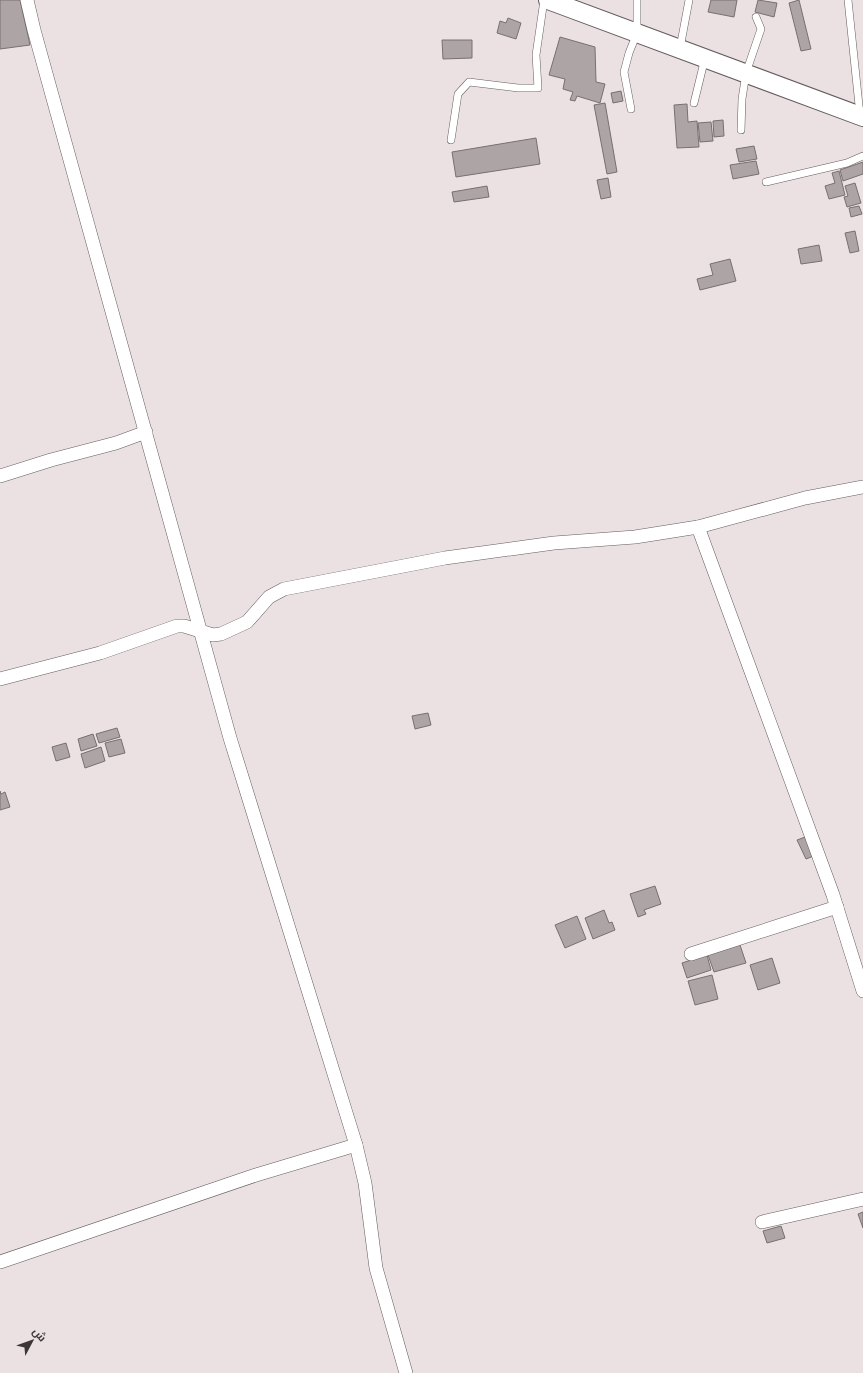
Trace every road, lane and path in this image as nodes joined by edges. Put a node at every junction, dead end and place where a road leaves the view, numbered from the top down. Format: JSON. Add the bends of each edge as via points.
{"nodes":[{"id":1,"x":27,"y":0,"type":"edge"},
{"id":2,"x":544,"y":0,"type":"edge"},
{"id":3,"x":548,"y":0,"type":"edge"},
{"id":4,"x":637,"y":0,"type":"edge"},
{"id":5,"x":689,"y":0,"type":"edge"},
{"id":6,"x":848,"y":0,"type":"edge"},
{"id":7,"x":756,"y":17,"type":"dead end"},
{"id":8,"x":637,"y":33,"type":"junction"},
{"id":9,"x":680,"y":49,"type":"junction"},
{"id":10,"x":705,"y":58,"type":"junction"},
{"id":11,"x":746,"y":73,"type":"junction"},
{"id":12,"x":694,"y":103,"type":"dead end"},
{"id":13,"x":631,"y":109,"type":"dead end"},
{"id":14,"x":861,"y":116,"type":"edge"},
{"id":15,"x":741,"y":130,"type":"dead end"},
{"id":16,"x":451,"y":140,"type":"dead end"},
{"id":17,"x":863,"y":156,"type":"edge"},
{"id":18,"x":766,"y":182,"type":"dead end"},
{"id":19,"x":146,"y":432,"type":"junction"},
{"id":20,"x":0,"y":476,"type":"edge"},
{"id":21,"x":863,"y":487,"type":"edge"},
{"id":22,"x":698,"y":527,"type":"junction"},
{"id":23,"x":199,"y":632,"type":"junction"},
{"id":24,"x":0,"y":679,"type":"edge"},
{"id":25,"x":837,"y":907,"type":"junction"},
{"id":26,"x":691,"y":954,"type":"dead end"},
{"id":27,"x":863,"y":990,"type":"edge"},
{"id":28,"x":356,"y":1145,"type":"junction"},
{"id":29,"x":863,"y":1200,"type":"edge"},
{"id":30,"x":762,"y":1222,"type":"dead end"},
{"id":31,"x":1,"y":1259,"type":"edge"},
{"id":32,"x":406,"y":1373,"type":"edge"}],
"edges":[{"from":1,"to":19,"type":"street"},
{"from":2,"to":16,"type":"lane","via":[[536,55],[538,88],[470,82],[458,94]]},
{"from":3,"to":8,"type":"street"},
{"from":4,"to":8,"type":"lane"},
{"from":5,"to":9,"type":"lane"},
{"from":6,"to":14,"type":"lane"},
{"from":7,"to":11,"type":"lane","via":[[761,29]]},
{"from":8,"to":9,"type":"street"},
{"from":8,"to":13,"type":"lane","via":[[624,72]]},
{"from":9,"to":10,"type":"street"},
{"from":10,"to":11,"type":"street"},
{"from":10,"to":12,"type":"lane"},
{"from":11,"to":14,"type":"street"},
{"from":11,"to":15,"type":"lane"},
{"from":17,"to":18,"type":"lane","via":[[847,163]]},
{"from":19,"to":20,"type":"street"},
{"from":19,"to":23,"type":"street"},
{"from":21,"to":22,"type":"street","via":[[805,498]]},
{"from":22,"to":23,"type":"street","via":[[635,537],[554,543],[445,558],[297,587],[276,592],[250,619],[238,627],[213,635]]},
{"from":22,"to":25,"type":"street"},
{"from":23,"to":24,"type":"street","via":[[177,626],[100,653]]},
{"from":23,"to":28,"type":"street"},
{"from":25,"to":26,"type":"street"},
{"from":25,"to":27,"type":"street"},
{"from":28,"to":31,"type":"street","via":[[256,1175]]},
{"from":28,"to":32,"type":"street","via":[[365,1183],[376,1268]]},
{"from":29,"to":30,"type":"street"}]}
